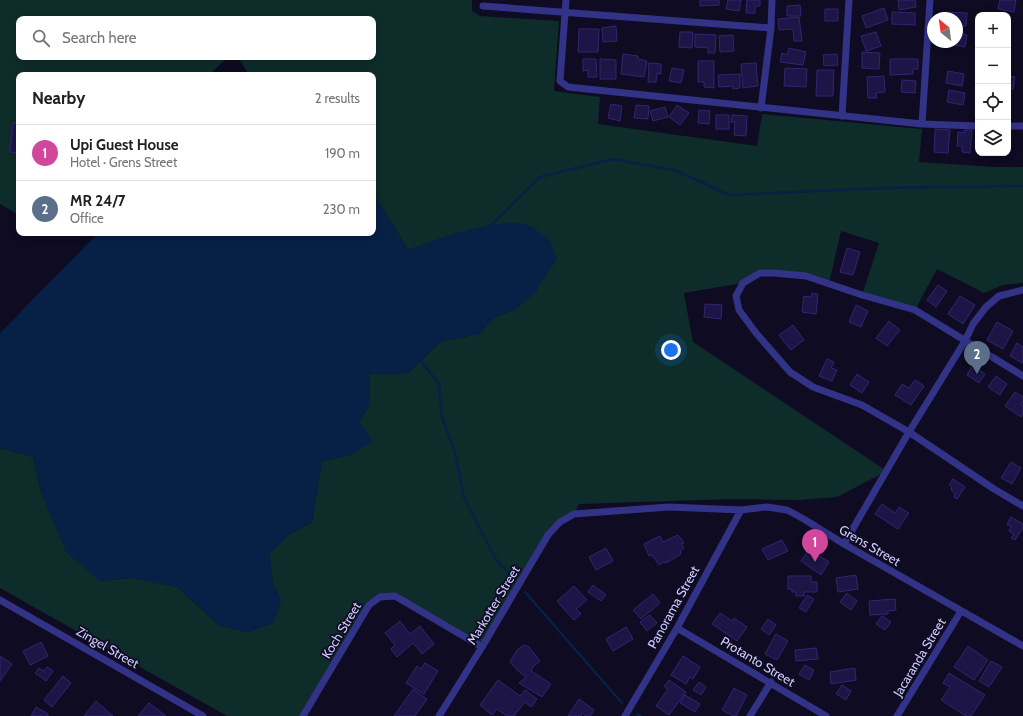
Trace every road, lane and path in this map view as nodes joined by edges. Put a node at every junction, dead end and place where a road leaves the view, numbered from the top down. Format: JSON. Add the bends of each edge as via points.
{"nodes":[{"id":1,"x":566,"y":0,"type":"edge"},
{"id":2,"x":772,"y":0,"type":"edge"},
{"id":3,"x":849,"y":0,"type":"edge"},
{"id":4,"x":930,"y":0,"type":"edge"},
{"id":5,"x":483,"y":6,"type":"dead end"},
{"id":6,"x":565,"y":13,"type":"junction"},
{"id":7,"x":771,"y":28,"type":"junction"},
{"id":8,"x":761,"y":108,"type":"junction"},
{"id":9,"x":842,"y":116,"type":"junction"},
{"id":10,"x":922,"y":124,"type":"junction"},
{"id":11,"x":975,"y":126,"type":"edge"},
{"id":12,"x":1011,"y":126,"type":"edge"},
{"id":13,"x":1023,"y":126,"type":"edge"},
{"id":14,"x":1023,"y":290,"type":"edge"},
{"id":15,"x":965,"y":341,"type":"junction"},
{"id":16,"x":1023,"y":376,"type":"edge"},
{"id":17,"x":909,"y":432,"type":"junction"},
{"id":18,"x":1023,"y":506,"type":"edge"},
{"id":19,"x":741,"y":510,"type":"junction"},
{"id":20,"x":574,"y":514,"type":"joint"},
{"id":21,"x":844,"y":544,"type":"junction"},
{"id":22,"x":0,"y":601,"type":"edge"},
{"id":23,"x":961,"y":611,"type":"junction"},
{"id":24,"x":677,"y":628,"type":"junction"},
{"id":25,"x":1023,"y":646,"type":"edge"},
{"id":26,"x":482,"y":647,"type":"junction"},
{"id":27,"x":770,"y":682,"type":"junction"},
{"id":28,"x":203,"y":716,"type":"edge"},
{"id":29,"x":303,"y":716,"type":"edge"},
{"id":30,"x":439,"y":716,"type":"edge"},
{"id":31,"x":625,"y":716,"type":"edge"},
{"id":32,"x":750,"y":716,"type":"edge"},
{"id":33,"x":826,"y":716,"type":"edge"},
{"id":34,"x":897,"y":716,"type":"edge"}],
"edges":[{"from":1,"to":6,"type":"street"},
{"from":2,"to":7,"type":"street"},
{"from":3,"to":9,"type":"street"},
{"from":4,"to":10,"type":"street"},
{"from":5,"to":6,"type":"street"},
{"from":6,"to":7,"type":"street"},
{"from":6,"to":8,"type":"street","via":[[560,81],[568,87]]},
{"from":7,"to":8,"type":"street"},
{"from":8,"to":9,"type":"street"},
{"from":9,"to":10,"type":"street"},
{"from":10,"to":11,"type":"street"},
{"from":12,"to":13,"type":"street"},
{"from":14,"to":15,"type":"street","via":[[999,296],[986,306]]},
{"from":15,"to":16,"type":"street"},
{"from":15,"to":17,"type":"street"},
{"from":15,"to":17,"type":"street","via":[[916,310],[806,276],[760,273],[743,283],[736,296],[739,310],[756,334],[790,372],[813,388],[862,405]]},
{"from":17,"to":18,"type":"street"},
{"from":17,"to":21,"type":"street"},
{"from":19,"to":20,"type":"street","name":"Grens Street","via":[[668,507]]},
{"from":19,"to":21,"type":"street","name":"Grens Street","via":[[767,507],[787,510]]},
{"from":19,"to":24,"type":"street","name":"Panorama Street"},
{"from":20,"to":26,"type":"street","name":"Markotter Street","via":[[560,522],[548,535]]},
{"from":21,"to":23,"type":"street","name":"Grens Street"},
{"from":22,"to":28,"type":"street","name":"Zingel Street"},
{"from":23,"to":25,"type":"street","name":"Grens Street"},
{"from":23,"to":34,"type":"street","name":"Jacaranda Street"},
{"from":24,"to":27,"type":"street","name":"Protanto Street"},
{"from":24,"to":31,"type":"street","name":"Panorama Street"},
{"from":26,"to":29,"type":"street","name":"Koch Street","via":[[395,596],[380,597],[369,605]]},
{"from":26,"to":30,"type":"street","name":"Markotter Street"},
{"from":27,"to":32,"type":"street"},
{"from":27,"to":33,"type":"street","name":"Protanto Street"}]}
